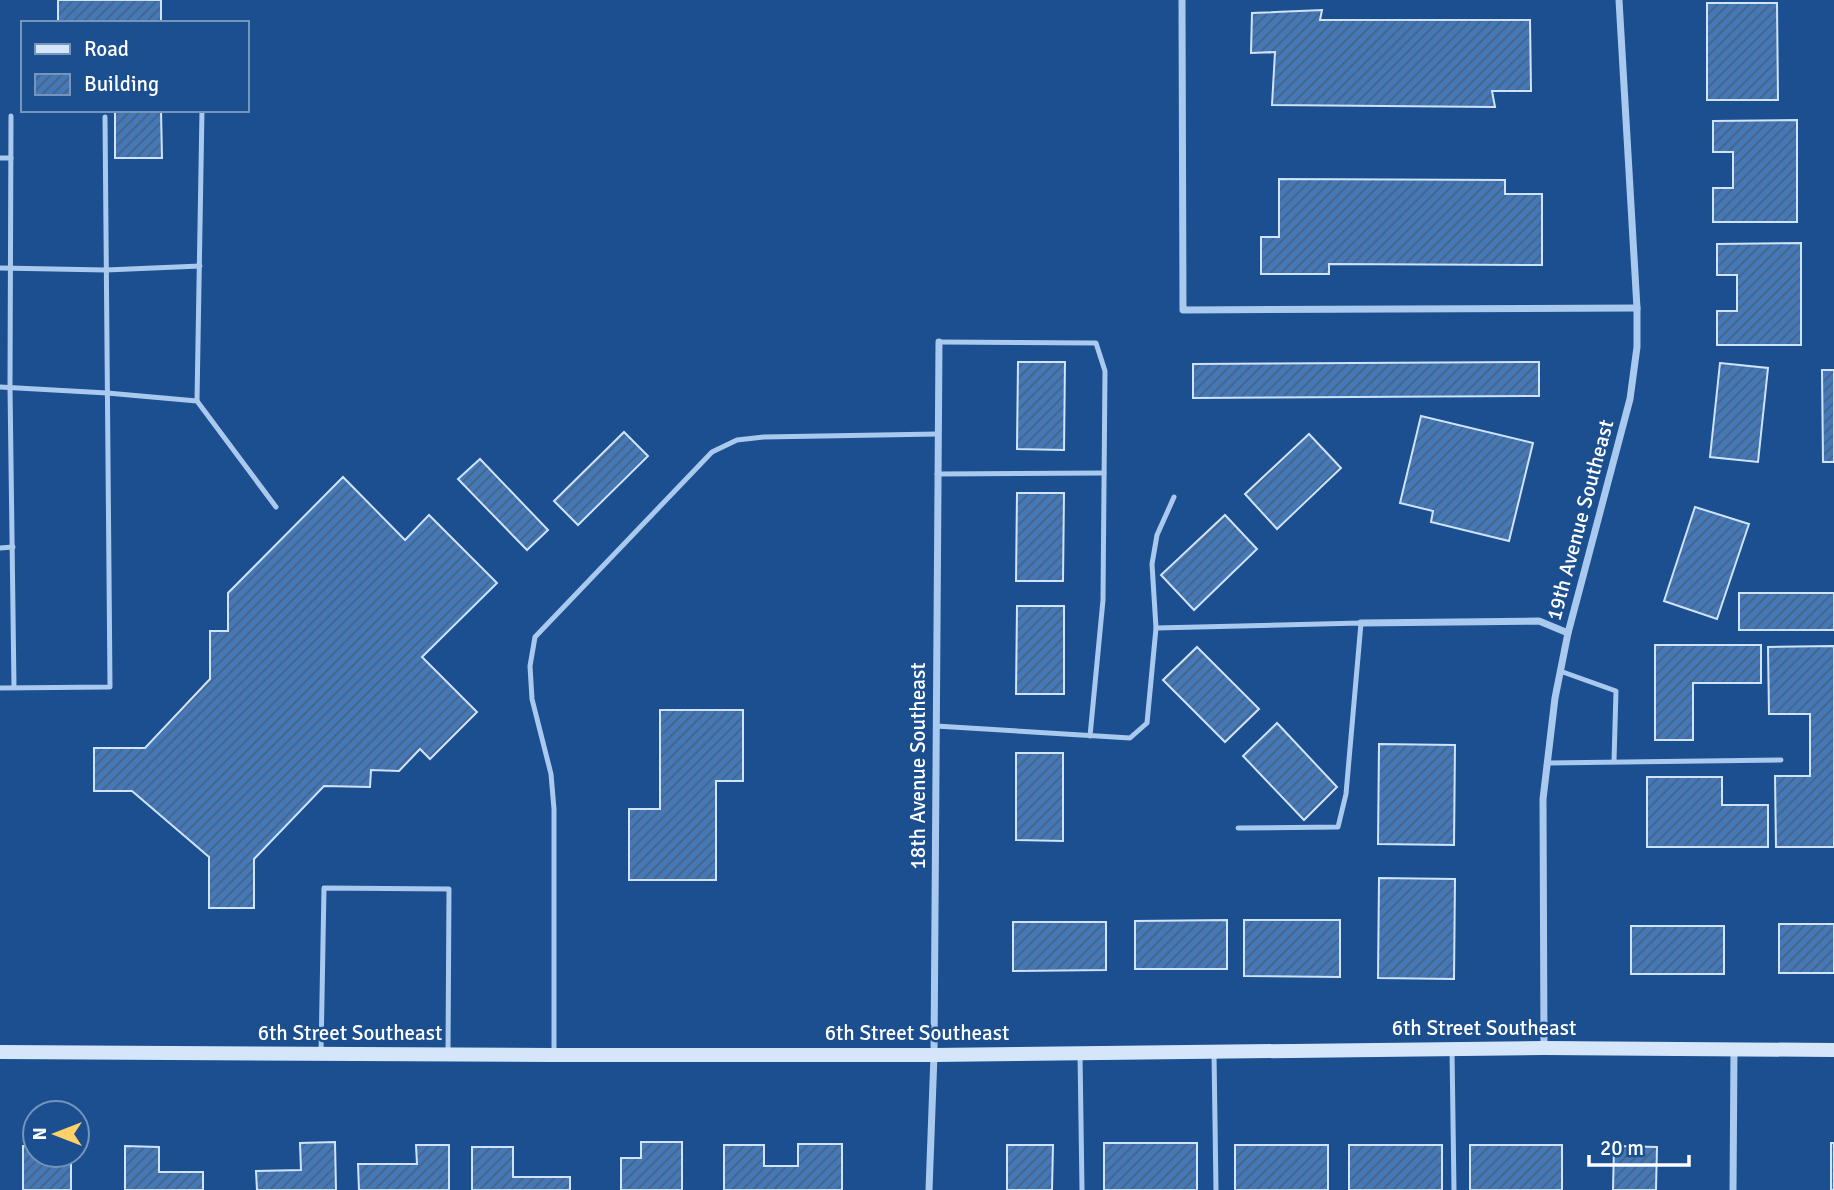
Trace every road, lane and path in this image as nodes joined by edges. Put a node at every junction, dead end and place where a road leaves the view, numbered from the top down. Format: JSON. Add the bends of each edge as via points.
{"nodes":[{"id":1,"x":1182,"y":0,"type":"edge"},
{"id":2,"x":1619,"y":0,"type":"edge"},
{"id":3,"x":202,"y":112,"type":"edge"},
{"id":4,"x":11,"y":116,"type":"dead end"},
{"id":5,"x":105,"y":117,"type":"dead end"},
{"id":6,"x":11,"y":158,"type":"junction"},
{"id":7,"x":0,"y":159,"type":"edge"},
{"id":8,"x":200,"y":266,"type":"junction"},
{"id":9,"x":0,"y":268,"type":"edge"},
{"id":10,"x":11,"y":269,"type":"junction"},
{"id":11,"x":106,"y":270,"type":"junction"},
{"id":12,"x":1637,"y":308,"type":"junction"},
{"id":13,"x":939,"y":342,"type":"joint"},
{"id":14,"x":0,"y":387,"type":"edge"},
{"id":15,"x":10,"y":387,"type":"junction"},
{"id":16,"x":107,"y":393,"type":"junction"},
{"id":17,"x":197,"y":401,"type":"junction"},
{"id":18,"x":937,"y":434,"type":"junction"},
{"id":19,"x":1104,"y":473,"type":"junction"},
{"id":20,"x":937,"y":474,"type":"junction"},
{"id":21,"x":1174,"y":497,"type":"dead end"},
{"id":22,"x":276,"y":507,"type":"dead end"},
{"id":23,"x":13,"y":547,"type":"junction"},
{"id":24,"x":0,"y":548,"type":"edge"},
{"id":25,"x":1361,"y":622,"type":"junction"},
{"id":26,"x":1156,"y":628,"type":"junction"},
{"id":27,"x":1568,"y":633,"type":"junction"},
{"id":28,"x":1560,"y":671,"type":"junction"},
{"id":29,"x":15,"y":687,"type":"junction"},
{"id":30,"x":0,"y":688,"type":"edge"},
{"id":31,"x":936,"y":726,"type":"junction"},
{"id":32,"x":1090,"y":736,"type":"junction"},
{"id":33,"x":1780,"y":760,"type":"dead end"},
{"id":34,"x":1614,"y":761,"type":"junction"},
{"id":35,"x":1547,"y":763,"type":"junction"},
{"id":36,"x":1238,"y":828,"type":"dead end"},
{"id":37,"x":1544,"y":1048,"type":"junction"},
{"id":38,"x":1452,"y":1049,"type":"junction"},
{"id":39,"x":1834,"y":1050,"type":"edge"},
{"id":40,"x":1734,"y":1051,"type":"junction"},
{"id":41,"x":0,"y":1052,"type":"edge"},
{"id":42,"x":1214,"y":1052,"type":"junction"},
{"id":43,"x":321,"y":1053,"type":"junction"},
{"id":44,"x":1080,"y":1053,"type":"junction"},
{"id":45,"x":448,"y":1054,"type":"junction"},
{"id":46,"x":554,"y":1055,"type":"junction"},
{"id":47,"x":934,"y":1055,"type":"junction"},
{"id":48,"x":929,"y":1190,"type":"edge"},
{"id":49,"x":1082,"y":1190,"type":"edge"},
{"id":50,"x":1216,"y":1190,"type":"edge"},
{"id":51,"x":1454,"y":1190,"type":"edge"},
{"id":52,"x":1733,"y":1190,"type":"edge"}],
"edges":[{"from":1,"to":12,"type":"street","via":[[1183,310]]},
{"from":2,"to":12,"type":"street","name":"19th Avenue Southeast"},
{"from":3,"to":8,"type":"lane"},
{"from":4,"to":6,"type":"lane"},
{"from":5,"to":11,"type":"lane"},
{"from":6,"to":7,"type":"lane"},
{"from":6,"to":10,"type":"lane"},
{"from":8,"to":11,"type":"lane"},
{"from":8,"to":17,"type":"lane"},
{"from":9,"to":10,"type":"lane"},
{"from":10,"to":11,"type":"lane"},
{"from":10,"to":15,"type":"lane"},
{"from":11,"to":16,"type":"lane"},
{"from":12,"to":27,"type":"street","name":"19th Avenue Southeast","via":[[1630,399]]},
{"from":13,"to":18,"type":"street","name":"18th Avenue Southeast"},
{"from":13,"to":19,"type":"lane","via":[[1096,343],[1105,371]]},
{"from":14,"to":15,"type":"lane"},
{"from":15,"to":16,"type":"lane"},
{"from":15,"to":23,"type":"lane"},
{"from":16,"to":17,"type":"lane"},
{"from":16,"to":29,"type":"lane","via":[[110,687]]},
{"from":17,"to":22,"type":"lane"},
{"from":18,"to":20,"type":"street","name":"18th Avenue Southeast"},
{"from":18,"to":46,"type":"lane","via":[[764,436],[737,440],[712,452],[535,636],[530,666],[532,699],[551,774],[554,809]]},
{"from":19,"to":20,"type":"lane"},
{"from":19,"to":32,"type":"lane","via":[[1103,600]]},
{"from":20,"to":31,"type":"street","name":"18th Avenue Southeast"},
{"from":21,"to":26,"type":"lane","via":[[1157,535],[1152,564]]},
{"from":23,"to":24,"type":"lane"},
{"from":23,"to":29,"type":"lane"},
{"from":25,"to":26,"type":"lane"},
{"from":25,"to":27,"type":"street","via":[[1539,621]]},
{"from":25,"to":36,"type":"lane","via":[[1346,794],[1338,827]]},
{"from":26,"to":32,"type":"lane","via":[[1147,723],[1130,738]]},
{"from":27,"to":28,"type":"street","name":"19th Avenue Southeast"},
{"from":28,"to":34,"type":"lane","via":[[1616,691]]},
{"from":28,"to":35,"type":"street","name":"19th Avenue Southeast"},
{"from":29,"to":30,"type":"lane"},
{"from":31,"to":32,"type":"lane"},
{"from":31,"to":47,"type":"street","name":"18th Avenue Southeast"},
{"from":33,"to":34,"type":"lane"},
{"from":34,"to":35,"type":"lane"},
{"from":35,"to":37,"type":"street","name":"19th Avenue Southeast","via":[[1543,799]]},
{"from":37,"to":38,"type":"street","name":"6th Street Southeast"},
{"from":37,"to":40,"type":"street","name":"6th Street Southeast"},
{"from":38,"to":42,"type":"street","name":"6th Street Southeast"},
{"from":38,"to":51,"type":"lane"},
{"from":39,"to":40,"type":"street","name":"6th Street Southeast"},
{"from":40,"to":52,"type":"street"},
{"from":41,"to":43,"type":"street","name":"6th Street Southeast"},
{"from":42,"to":44,"type":"street","name":"6th Street Southeast"},
{"from":42,"to":50,"type":"lane"},
{"from":43,"to":45,"type":"street","name":"6th Street Southeast"},
{"from":43,"to":45,"type":"lane","via":[[324,888],[449,889]]},
{"from":44,"to":47,"type":"street","name":"6th Street Southeast"},
{"from":44,"to":49,"type":"lane"},
{"from":45,"to":46,"type":"street","name":"6th Street Southeast"},
{"from":46,"to":47,"type":"street","name":"6th Street Southeast"},
{"from":47,"to":48,"type":"street","name":"18th Avenue Southeast"}]}
